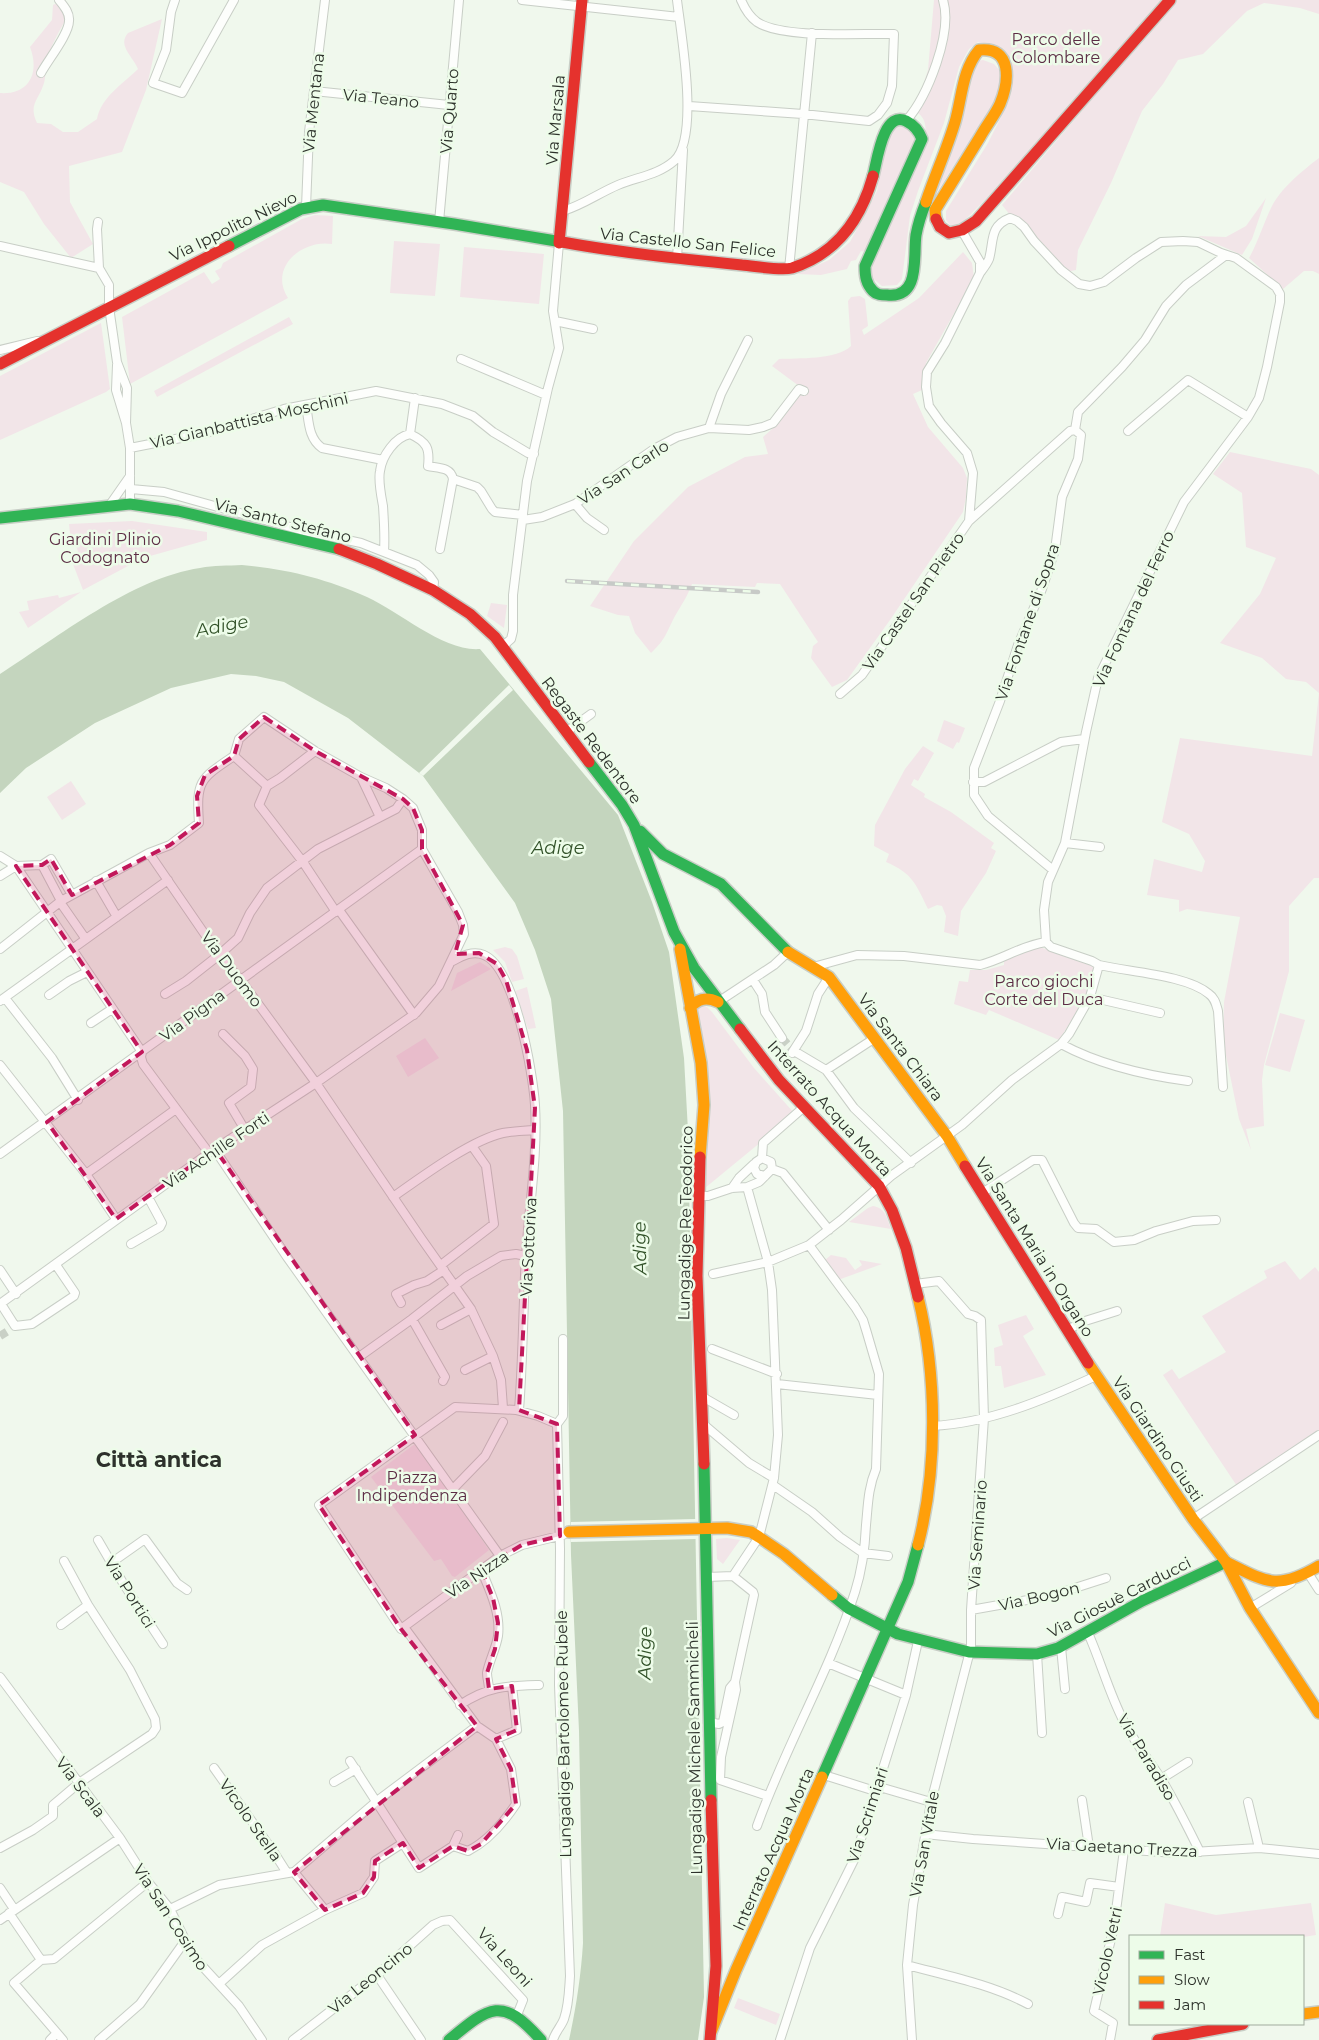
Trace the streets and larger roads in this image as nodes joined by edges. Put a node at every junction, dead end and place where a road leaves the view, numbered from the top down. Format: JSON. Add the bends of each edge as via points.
{"nodes":[{"id":1,"x":59,"y":0,"type":"edge"},
{"id":2,"x":174,"y":0,"type":"edge"},
{"id":3,"x":234,"y":0,"type":"edge"},
{"id":4,"x":325,"y":0,"type":"edge"},
{"id":5,"x":459,"y":0,"type":"edge"},
{"id":6,"x":522,"y":0,"type":"edge"},
{"id":7,"x":677,"y":0,"type":"edge"},
{"id":8,"x":741,"y":0,"type":"edge"},
{"id":9,"x":943,"y":0,"type":"edge"},
{"id":10,"x":1170,"y":0,"type":"edge"},
{"id":11,"x":581,"y":3,"type":"edge"},
{"id":12,"x":679,"y":17,"type":"junction"},
{"id":13,"x":812,"y":33,"type":"junction"},
{"id":14,"x":41,"y":73,"type":"dead end"},
{"id":15,"x":314,"y":92,"type":"junction"},
{"id":16,"x":449,"y":105,"type":"junction"},
{"id":17,"x":688,"y":106,"type":"junction"},
{"id":18,"x":803,"y":114,"type":"junction"},
{"id":19,"x":906,"y":121,"type":"junction"},
{"id":20,"x":683,"y":150,"type":"junction"},
{"id":21,"x":306,"y":207,"type":"junction"},
{"id":22,"x":563,"y":211,"type":"junction"},
{"id":23,"x":98,"y":222,"type":"dead end"},
{"id":24,"x":440,"y":222,"type":"junction"},
{"id":25,"x":962,"y":231,"type":"junction"},
{"id":26,"x":559,"y":243,"type":"junction"},
{"id":27,"x":0,"y":246,"type":"edge"},
{"id":28,"x":1226,"y":255,"type":"junction"},
{"id":29,"x":677,"y":259,"type":"junction"},
{"id":30,"x":100,"y":268,"type":"junction"},
{"id":31,"x":789,"y":269,"type":"junction"},
{"id":32,"x":980,"y":273,"type":"junction"},
{"id":33,"x":110,"y":307,"type":"junction"},
{"id":34,"x":555,"y":321,"type":"junction"},
{"id":35,"x":593,"y":329,"type":"dead end"},
{"id":36,"x":52,"y":338,"type":"junction"},
{"id":37,"x":748,"y":340,"type":"dead end"},
{"id":38,"x":0,"y":350,"type":"edge"},
{"id":39,"x":461,"y":359,"type":"dead end"},
{"id":40,"x":0,"y":364,"type":"edge"},
{"id":41,"x":804,"y":391,"type":"dead end"},
{"id":42,"x":546,"y":395,"type":"junction"},
{"id":43,"x":415,"y":398,"type":"junction"},
{"id":44,"x":306,"y":405,"type":"junction"},
{"id":45,"x":1248,"y":417,"type":"junction"},
{"id":46,"x":709,"y":428,"type":"junction"},
{"id":47,"x":1075,"y":430,"type":"junction"},
{"id":48,"x":1128,"y":431,"type":"dead end"},
{"id":49,"x":410,"y":434,"type":"junction"},
{"id":50,"x":130,"y":448,"type":"junction"},
{"id":51,"x":534,"y":454,"type":"junction"},
{"id":52,"x":383,"y":460,"type":"junction"},
{"id":53,"x":131,"y":474,"type":"junction"},
{"id":54,"x":453,"y":479,"type":"junction"},
{"id":55,"x":131,"y":489,"type":"junction"},
{"id":56,"x":130,"y":504,"type":"junction"},
{"id":57,"x":575,"y":504,"type":"junction"},
{"id":58,"x":109,"y":506,"type":"junction"},
{"id":59,"x":523,"y":517,"type":"junction"},
{"id":60,"x":0,"y":518,"type":"edge"},
{"id":61,"x":969,"y":521,"type":"junction"},
{"id":62,"x":604,"y":530,"type":"dead end"},
{"id":63,"x":440,"y":549,"type":"dead end"},
{"id":64,"x":384,"y":552,"type":"junction"},
{"id":65,"x":433,"y":590,"type":"junction"},
{"id":66,"x":503,"y":646,"type":"junction"},
{"id":67,"x":520,"y":670,"type":"joint"},
{"id":68,"x":840,"y":694,"type":"dead end"},
{"id":69,"x":591,"y":714,"type":"dead end"},
{"id":70,"x":566,"y":732,"type":"junction"},
{"id":71,"x":1084,"y":739,"type":"junction"},
{"id":72,"x":315,"y":751,"type":"junction"},
{"id":73,"x":234,"y":756,"type":"junction"},
{"id":74,"x":361,"y":777,"type":"junction"},
{"id":75,"x":974,"y":782,"type":"junction"},
{"id":76,"x":266,"y":786,"type":"junction"},
{"id":77,"x":403,"y":799,"type":"junction"},
{"id":78,"x":380,"y":817,"type":"junction"},
{"id":79,"x":634,"y":824,"type":"junction"},
{"id":80,"x":1100,"y":846,"type":"dead end"},
{"id":81,"x":1064,"y":847,"type":"junction"},
{"id":82,"x":422,"y":850,"type":"junction"},
{"id":83,"x":149,"y":853,"type":"junction"},
{"id":84,"x":663,"y":854,"type":"junction"},
{"id":85,"x":0,"y":856,"type":"edge"},
{"id":86,"x":648,"y":857,"type":"junction"},
{"id":87,"x":303,"y":862,"type":"junction"},
{"id":88,"x":42,"y":865,"type":"junction"},
{"id":89,"x":16,"y":866,"type":"junction"},
{"id":90,"x":1053,"y":870,"type":"junction"},
{"id":91,"x":0,"y":876,"type":"edge"},
{"id":92,"x":168,"y":880,"type":"junction"},
{"id":93,"x":96,"y":882,"type":"junction"},
{"id":94,"x":72,"y":895,"type":"junction"},
{"id":95,"x":61,"y":902,"type":"junction"},
{"id":96,"x":337,"y":911,"type":"junction"},
{"id":97,"x":47,"y":913,"type":"junction"},
{"id":98,"x":117,"y":917,"type":"junction"},
{"id":99,"x":85,"y":938,"type":"junction"},
{"id":100,"x":678,"y":942,"type":"junction"},
{"id":101,"x":1046,"y":942,"type":"junction"},
{"id":102,"x":0,"y":949,"type":"edge"},
{"id":103,"x":73,"y":949,"type":"junction"},
{"id":104,"x":788,"y":952,"type":"junction"},
{"id":105,"x":219,"y":955,"type":"junction"},
{"id":106,"x":451,"y":962,"type":"junction"},
{"id":107,"x":1099,"y":965,"type":"junction"},
{"id":108,"x":813,"y":967,"type":"junction"},
{"id":109,"x":87,"y":972,"type":"junction"},
{"id":110,"x":829,"y":977,"type":"junction"},
{"id":111,"x":240,"y":979,"type":"junction"},
{"id":112,"x":753,"y":980,"type":"junction"},
{"id":113,"x":164,"y":994,"type":"dead end"},
{"id":114,"x":49,"y":995,"type":"dead end"},
{"id":115,"x":1090,"y":997,"type":"junction"},
{"id":116,"x":3,"y":999,"type":"edge"},
{"id":117,"x":718,"y":1002,"type":"junction"},
{"id":118,"x":690,"y":1008,"type":"junction"},
{"id":119,"x":112,"y":1009,"type":"junction"},
{"id":120,"x":1160,"y":1013,"type":"dead end"},
{"id":121,"x":414,"y":1015,"type":"junction"},
{"id":122,"x":91,"y":1023,"type":"dead end"},
{"id":123,"x":223,"y":1034,"type":"dead end"},
{"id":124,"x":782,"y":1038,"type":"tunnel mouth"},
{"id":125,"x":875,"y":1038,"type":"junction"},
{"id":126,"x":1061,"y":1044,"type":"junction"},
{"id":127,"x":142,"y":1052,"type":"junction"},
{"id":128,"x":0,"y":1064,"type":"edge"},
{"id":129,"x":826,"y":1070,"type":"junction"},
{"id":130,"x":1188,"y":1081,"type":"dead end"},
{"id":131,"x":316,"y":1083,"type":"junction"},
{"id":132,"x":1223,"y":1087,"type":"dead end"},
{"id":133,"x":78,"y":1100,"type":"junction"},
{"id":134,"x":804,"y":1107,"type":"junction"},
{"id":135,"x":176,"y":1109,"type":"junction"},
{"id":136,"x":46,"y":1122,"type":"junction"},
{"id":137,"x":245,"y":1130,"type":"junction"},
{"id":138,"x":534,"y":1130,"type":"junction"},
{"id":139,"x":947,"y":1136,"type":"junction"},
{"id":140,"x":472,"y":1146,"type":"junction"},
{"id":141,"x":212,"y":1152,"type":"junction"},
{"id":142,"x":0,"y":1154,"type":"edge"},
{"id":143,"x":762,"y":1158,"type":"junction"},
{"id":144,"x":911,"y":1163,"type":"junction"},
{"id":145,"x":754,"y":1164,"type":"junction"},
{"id":146,"x":772,"y":1169,"type":"junction"},
{"id":147,"x":86,"y":1174,"type":"junction"},
{"id":148,"x":764,"y":1176,"type":"junction"},
{"id":149,"x":880,"y":1186,"type":"junction"},
{"id":150,"x":732,"y":1188,"type":"junction"},
{"id":151,"x":747,"y":1188,"type":"junction"},
{"id":152,"x":982,"y":1193,"type":"junction"},
{"id":153,"x":699,"y":1196,"type":"junction"},
{"id":154,"x":148,"y":1197,"type":"junction"},
{"id":155,"x":392,"y":1197,"type":"junction"},
{"id":156,"x":116,"y":1220,"type":"junction"},
{"id":157,"x":1216,"y":1220,"type":"dead end"},
{"id":158,"x":829,"y":1230,"type":"junction"},
{"id":159,"x":132,"y":1244,"type":"dead end"},
{"id":160,"x":809,"y":1245,"type":"junction"},
{"id":161,"x":526,"y":1256,"type":"junction"},
{"id":162,"x":768,"y":1262,"type":"junction"},
{"id":163,"x":56,"y":1265,"type":"junction"},
{"id":164,"x":442,"y":1268,"type":"junction"},
{"id":165,"x":0,"y":1270,"type":"edge"},
{"id":166,"x":714,"y":1274,"type":"dead end"},
{"id":167,"x":915,"y":1284,"type":"junction"},
{"id":168,"x":454,"y":1286,"type":"junction"},
{"id":169,"x":16,"y":1294,"type":"junction"},
{"id":170,"x":401,"y":1303,"type":"dead end"},
{"id":171,"x":0,"y":1304,"type":"edge"},
{"id":172,"x":471,"y":1309,"type":"junction"},
{"id":173,"x":1117,"y":1311,"type":"dead end"},
{"id":174,"x":412,"y":1319,"type":"junction"},
{"id":175,"x":441,"y":1325,"type":"dead end"},
{"id":176,"x":1067,"y":1330,"type":"junction"},
{"id":177,"x":563,"y":1339,"type":"dead end"},
{"id":178,"x":712,"y":1349,"type":"dead end"},
{"id":179,"x":493,"y":1356,"type":"junction"},
{"id":180,"x":359,"y":1357,"type":"junction"},
{"id":181,"x":465,"y":1370,"type":"dead end"},
{"id":182,"x":777,"y":1374,"type":"junction"},
{"id":183,"x":1096,"y":1376,"type":"junction"},
{"id":184,"x":443,"y":1381,"type":"dead end"},
{"id":185,"x":777,"y":1384,"type":"junction"},
{"id":186,"x":878,"y":1395,"type":"junction"},
{"id":187,"x":701,"y":1396,"type":"junction"},
{"id":188,"x":503,"y":1408,"type":"junction"},
{"id":189,"x":519,"y":1410,"type":"junction"},
{"id":190,"x":734,"y":1415,"type":"dead end"},
{"id":191,"x":984,"y":1418,"type":"junction"},
{"id":192,"x":503,"y":1422,"type":"dead end"},
{"id":193,"x":702,"y":1423,"type":"junction"},
{"id":194,"x":557,"y":1424,"type":"junction"},
{"id":195,"x":932,"y":1426,"type":"junction"},
{"id":196,"x":415,"y":1435,"type":"junction"},
{"id":197,"x":1319,"y":1435,"type":"edge"},
{"id":198,"x":774,"y":1482,"type":"junction"},
{"id":199,"x":452,"y":1490,"type":"junction"},
{"id":200,"x":706,"y":1506,"type":"junction"},
{"id":201,"x":1194,"y":1519,"type":"junction"},
{"id":202,"x":727,"y":1528,"type":"junction"},
{"id":203,"x":697,"y":1529,"type":"junction"},
{"id":204,"x":565,"y":1534,"type":"junction"},
{"id":205,"x":759,"y":1536,"type":"junction"},
{"id":206,"x":98,"y":1540,"type":"dead end"},
{"id":207,"x":863,"y":1553,"type":"junction"},
{"id":208,"x":500,"y":1556,"type":"junction"},
{"id":209,"x":888,"y":1556,"type":"dead end"},
{"id":210,"x":64,"y":1562,"type":"dead end"},
{"id":211,"x":1226,"y":1562,"type":"junction"},
{"id":212,"x":111,"y":1563,"type":"junction"},
{"id":213,"x":1319,"y":1566,"type":"edge"},
{"id":214,"x":480,"y":1569,"type":"junction"},
{"id":215,"x":733,"y":1576,"type":"junction"},
{"id":216,"x":1303,"y":1576,"type":"junction"},
{"id":217,"x":707,"y":1577,"type":"junction"},
{"id":218,"x":1106,"y":1578,"type":"dead end"},
{"id":219,"x":187,"y":1590,"type":"dead end"},
{"id":220,"x":1319,"y":1590,"type":"edge"},
{"id":221,"x":88,"y":1606,"type":"junction"},
{"id":222,"x":848,"y":1608,"type":"junction"},
{"id":223,"x":1250,"y":1608,"type":"junction"},
{"id":224,"x":971,"y":1610,"type":"junction"},
{"id":225,"x":62,"y":1625,"type":"dead end"},
{"id":226,"x":887,"y":1628,"type":"junction"},
{"id":227,"x":401,"y":1629,"type":"junction"},
{"id":228,"x":1088,"y":1633,"type":"junction"},
{"id":229,"x":918,"y":1641,"type":"junction"},
{"id":230,"x":163,"y":1644,"type":"dead end"},
{"id":231,"x":1061,"y":1647,"type":"junction"},
{"id":232,"x":969,"y":1652,"type":"junction"},
{"id":233,"x":1037,"y":1654,"type":"junction"},
{"id":234,"x":828,"y":1663,"type":"junction"},
{"id":235,"x":0,"y":1677,"type":"edge"},
{"id":236,"x":865,"y":1680,"type":"junction"},
{"id":237,"x":735,"y":1682,"type":"junction"},
{"id":238,"x":539,"y":1685,"type":"dead end"},
{"id":239,"x":512,"y":1686,"type":"junction"},
{"id":240,"x":8,"y":1689,"type":"junction"},
{"id":241,"x":489,"y":1689,"type":"junction"},
{"id":242,"x":1065,"y":1689,"type":"dead end"},
{"id":243,"x":0,"y":1694,"type":"edge"},
{"id":244,"x":906,"y":1695,"type":"junction"},
{"id":245,"x":460,"y":1705,"type":"junction"},
{"id":246,"x":1319,"y":1713,"type":"edge"},
{"id":247,"x":709,"y":1722,"type":"junction"},
{"id":248,"x":477,"y":1726,"type":"junction"},
{"id":249,"x":1042,"y":1733,"type":"dead end"},
{"id":250,"x":496,"y":1739,"type":"junction"},
{"id":251,"x":350,"y":1761,"type":"dead end"},
{"id":252,"x":1188,"y":1762,"type":"dead end"},
{"id":253,"x":214,"y":1768,"type":"dead end"},
{"id":254,"x":356,"y":1769,"type":"junction"},
{"id":255,"x":824,"y":1775,"type":"junction"},
{"id":256,"x":1161,"y":1778,"type":"junction"},
{"id":257,"x":334,"y":1782,"type":"dead end"},
{"id":258,"x":79,"y":1783,"type":"junction"},
{"id":259,"x":875,"y":1791,"type":"junction"},
{"id":260,"x":768,"y":1796,"type":"junction"},
{"id":261,"x":1082,"y":1800,"type":"dead end"},
{"id":262,"x":377,"y":1801,"type":"junction"},
{"id":263,"x":931,"y":1802,"type":"junction"},
{"id":264,"x":1248,"y":1802,"type":"dead end"},
{"id":265,"x":757,"y":1826,"type":"dead end"},
{"id":266,"x":925,"y":1834,"type":"junction"},
{"id":267,"x":458,"y":1835,"type":"dead end"},
{"id":268,"x":120,"y":1838,"type":"junction"},
{"id":269,"x":404,"y":1845,"type":"junction"},
{"id":270,"x":453,"y":1846,"type":"junction"},
{"id":271,"x":1089,"y":1847,"type":"junction"},
{"id":272,"x":0,"y":1848,"type":"edge"},
{"id":273,"x":1259,"y":1848,"type":"junction"},
{"id":274,"x":1124,"y":1850,"type":"junction"},
{"id":275,"x":1200,"y":1852,"type":"junction"},
{"id":276,"x":1319,"y":1854,"type":"edge"},
{"id":277,"x":290,"y":1872,"type":"junction"},
{"id":278,"x":148,"y":1882,"type":"junction"},
{"id":279,"x":1119,"y":1887,"type":"junction"},
{"id":280,"x":0,"y":1888,"type":"edge"},
{"id":281,"x":170,"y":1909,"type":"junction"},
{"id":282,"x":325,"y":1910,"type":"junction"},
{"id":283,"x":11,"y":1911,"type":"junction"},
{"id":284,"x":1058,"y":1914,"type":"dead end"},
{"id":285,"x":0,"y":1920,"type":"edge"},
{"id":286,"x":450,"y":1920,"type":"joint"},
{"id":287,"x":185,"y":1941,"type":"junction"},
{"id":288,"x":41,"y":1960,"type":"junction"},
{"id":289,"x":907,"y":1965,"type":"junction"},
{"id":290,"x":716,"y":1966,"type":"junction"},
{"id":291,"x":736,"y":1970,"type":"junction"},
{"id":292,"x":377,"y":1975,"type":"junction"},
{"id":293,"x":220,"y":1983,"type":"junction"},
{"id":294,"x":1028,"y":2004,"type":"dead end"},
{"id":295,"x":1304,"y":2014,"type":"edge"},
{"id":296,"x":1319,"y":2014,"type":"edge"},
{"id":297,"x":517,"y":2015,"type":"junction"},
{"id":298,"x":1238,"y":2025,"type":"edge"},
{"id":299,"x":57,"y":2033,"type":"junction"},
{"id":300,"x":711,"y":2036,"type":"edge"},
{"id":301,"x":50,"y":2040,"type":"edge"},
{"id":302,"x":63,"y":2040,"type":"edge"},
{"id":303,"x":98,"y":2040,"type":"edge"},
{"id":304,"x":262,"y":2040,"type":"edge"},
{"id":305,"x":293,"y":2040,"type":"edge"},
{"id":306,"x":421,"y":2040,"type":"edge"},
{"id":307,"x":449,"y":2040,"type":"edge"},
{"id":308,"x":541,"y":2040,"type":"edge"},
{"id":309,"x":552,"y":2040,"type":"edge"},
{"id":310,"x":780,"y":2040,"type":"edge"},
{"id":311,"x":912,"y":2040,"type":"edge"},
{"id":312,"x":1110,"y":2040,"type":"edge"},
{"id":313,"x":1158,"y":2040,"type":"edge"}],
"edges":[{"from":1,"to":14,"type":"street","via":[[70,21]]},
{"from":2,"to":3,"type":"street","via":[[166,50],[153,82],[182,92]]},
{"from":4,"to":15,"type":"street","name":"Via Mentana"},
{"from":5,"to":16,"type":"street","name":"Via Quarto"},
{"from":6,"to":11,"type":"street"},
{"from":7,"to":12,"type":"street"},
{"from":8,"to":13,"type":"street","via":[[756,22],[778,30]]},
{"from":9,"to":19,"type":"street","via":[[946,21],[938,60]]},
{"from":10,"to":25,"type":"street","via":[[976,221]]},
{"from":11,"to":12,"type":"street"},
{"from":11,"to":22,"type":"street","name":"Via Marsala"},
{"from":12,"to":17,"type":"street"},
{"from":13,"to":18,"type":"street"},
{"from":13,"to":18,"type":"street","via":[[894,34],[892,86],[887,104],[869,121]]},
{"from":15,"to":16,"type":"street","name":"Via Teano"},
{"from":15,"to":21,"type":"street","name":"Via Mentana"},
{"from":16,"to":24,"type":"street","name":"Via Quarto"},
{"from":17,"to":18,"type":"street"},
{"from":17,"to":20,"type":"street"},
{"from":18,"to":31,"type":"street"},
{"from":19,"to":25,"type":"street","via":[[916,127],[922,139],[865,266],[869,287],[876,294],[885,296],[894,296],[906,289],[912,280],[921,214],[955,122],[973,57],[979,50],[988,49],[1002,57],[1007,78],[1000,104],[935,210],[941,228],[954,234]]},
{"from":19,"to":31,"type":"street","name":"Via Castello San Felice","via":[[894,121],[889,125],[862,211],[845,236],[825,254]]},
{"from":20,"to":22,"type":"street","via":[[658,172],[620,184]]},
{"from":20,"to":29,"type":"street"},
{"from":21,"to":24,"type":"street","name":"Via Ippolito Nievo","via":[[323,205]]},
{"from":21,"to":33,"type":"street","name":"Via Ippolito Nievo"},
{"from":22,"to":26,"type":"street","name":"Via Marsala"},
{"from":23,"to":30,"type":"street"},
{"from":24,"to":26,"type":"street","name":"Via Ippolito Nievo"},
{"from":25,"to":32,"type":"street","via":[[980,262]]},
{"from":26,"to":29,"type":"street","name":"Via Castello San Felice"},
{"from":26,"to":34,"type":"street"},
{"from":27,"to":30,"type":"street"},
{"from":28,"to":32,"type":"street","name":"Via Castel San Pietro","via":[[1198,242],[1161,242],[1104,282],[1090,286],[1072,280],[1024,227],[1010,218],[1001,221],[994,232],[989,260]]},
{"from":28,"to":45,"type":"street","name":"Via Fontana del Ferro","via":[[1260,274],[1280,294],[1259,398]]},
{"from":28,"to":47,"type":"street","name":"Via Fontane di Sopra","via":[[1186,285],[1166,306],[1145,340],[1078,412]]},
{"from":29,"to":31,"type":"street","name":"Via Castello San Felice"},
{"from":30,"to":33,"type":"street","via":[[109,285]]},
{"from":32,"to":61,"type":"street","name":"Via Castel San Pietro","via":[[927,372],[926,387],[929,406],[969,460],[973,473]]},
{"from":33,"to":36,"type":"street","name":"Via Ippolito Nievo"},
{"from":33,"to":50,"type":"street","via":[[117,362],[116,390]]},
{"from":34,"to":35,"type":"street"},
{"from":34,"to":42,"type":"street","via":[[559,335],[558,353]]},
{"from":36,"to":38,"type":"street"},
{"from":36,"to":40,"type":"street","name":"Via Ippolito Nievo"},
{"from":37,"to":46,"type":"street","via":[[721,394]]},
{"from":39,"to":42,"type":"street"},
{"from":41,"to":46,"type":"street","name":"Via San Carlo","via":[[799,389],[773,423],[764,427]]},
{"from":42,"to":51,"type":"street"},
{"from":43,"to":44,"type":"street","name":"Via Gianbattista Moschini","via":[[376,391]]},
{"from":43,"to":49,"type":"street"},
{"from":43,"to":51,"type":"street","name":"Via Gianbattista Moschini","via":[[473,416]]},
{"from":44,"to":50,"type":"street","name":"Via Gianbattista Moschini"},
{"from":44,"to":52,"type":"street","via":[[315,443],[322,448]]},
{"from":45,"to":48,"type":"street","via":[[1188,380]]},
{"from":45,"to":71,"type":"street","name":"Via Fontana del Ferro","via":[[1184,502],[1098,678]]},
{"from":46,"to":57,"type":"street","name":"Via San Carlo","via":[[677,437],[654,449]]},
{"from":47,"to":61,"type":"street"},
{"from":47,"to":75,"type":"street","name":"Via Fontane di Sopra","via":[[1081,435],[1078,459],[1062,497],[1055,550],[974,768]]},
{"from":49,"to":52,"type":"street","via":[[399,438]]},
{"from":49,"to":54,"type":"street","via":[[425,444],[430,453],[428,466],[449,470]]},
{"from":50,"to":53,"type":"street"},
{"from":51,"to":59,"type":"street","via":[[526,481]]},
{"from":52,"to":64,"type":"street","via":[[380,472]]},
{"from":53,"to":55,"type":"street"},
{"from":53,"to":58,"type":"street"},
{"from":54,"to":59,"type":"street","name":"Via San Carlo","via":[[477,487],[492,510]]},
{"from":54,"to":63,"type":"street"},
{"from":55,"to":56,"type":"street"},
{"from":55,"to":64,"type":"street","via":[[164,492],[293,528],[361,543]]},
{"from":56,"to":58,"type":"street","name":"Via Santo Stefano"},
{"from":56,"to":65,"type":"street","name":"Via Santo Stefano","via":[[178,511],[347,551]]},
{"from":57,"to":59,"type":"street","name":"Via San Carlo","via":[[542,517]]},
{"from":57,"to":62,"type":"street"},
{"from":58,"to":60,"type":"street","name":"Via Santo Stefano"},
{"from":59,"to":66,"type":"street","via":[[513,595],[513,631],[511,639]]},
{"from":61,"to":68,"type":"street","name":"Via Castel San Pietro","via":[[862,675]]},
{"from":64,"to":65,"type":"street","via":[[417,565],[434,582]]},
{"from":65,"to":66,"type":"street","name":"Via Santo Stefano","via":[[470,614]]},
{"from":66,"to":67,"type":"street","name":"Via Santo Stefano"},
{"from":67,"to":70,"type":"street","name":"Regaste Redentore"},
{"from":69,"to":70,"type":"street"},
{"from":70,"to":79,"type":"street","name":"Regaste Redentore"},
{"from":71,"to":75,"type":"street","via":[[1061,742],[984,782]]},
{"from":71,"to":81,"type":"street","name":"Via Fontana del Ferro"},
{"from":72,"to":73,"type":"street","via":[[264,717],[239,739]]},
{"from":72,"to":74,"type":"street"},
{"from":72,"to":76,"type":"street"},
{"from":73,"to":76,"type":"street"},
{"from":73,"to":83,"type":"street","via":[[205,775],[197,796],[199,823],[170,845]]},
{"from":74,"to":77,"type":"street"},
{"from":74,"to":78,"type":"street"},
{"from":75,"to":90,"type":"street","via":[[974,795],[988,816]]},
{"from":76,"to":87,"type":"street","via":[[259,805]]},
{"from":77,"to":78,"type":"street","via":[[396,809]]},
{"from":77,"to":82,"type":"street","via":[[413,808],[422,830]]},
{"from":78,"to":87,"type":"street","via":[[318,849]]},
{"from":79,"to":84,"type":"street"},
{"from":79,"to":86,"type":"street","name":"Regaste Redentore"},
{"from":80,"to":81,"type":"street"},
{"from":81,"to":90,"type":"street","name":"Via Fontana del Ferro"},
{"from":82,"to":96,"type":"street","name":"Via Pigna"},
{"from":82,"to":106,"type":"street","name":"Via Achille Forti","via":[[463,925],[464,934]]},
{"from":83,"to":92,"type":"street","name":"Via Duomo"},
{"from":83,"to":93,"type":"street"},
{"from":84,"to":86,"type":"street"},
{"from":84,"to":104,"type":"street","via":[[721,884]]},
{"from":85,"to":89,"type":"street"},
{"from":86,"to":100,"type":"street","name":"Regaste Redentore"},
{"from":87,"to":96,"type":"street"},
{"from":87,"to":105,"type":"street","via":[[267,888],[238,938]]},
{"from":88,"to":89,"type":"street"},
{"from":88,"to":94,"type":"street","via":[[51,859]]},
{"from":88,"to":95,"type":"street"},
{"from":89,"to":91,"type":"street"},
{"from":89,"to":97,"type":"street"},
{"from":90,"to":101,"type":"street","name":"Via Fontana del Ferro","via":[[1044,901]]},
{"from":92,"to":98,"type":"street"},
{"from":92,"to":105,"type":"street","name":"Via Duomo"},
{"from":93,"to":94,"type":"street"},
{"from":93,"to":98,"type":"street"},
{"from":94,"to":95,"type":"street"},
{"from":95,"to":97,"type":"street"},
{"from":95,"to":99,"type":"street"},
{"from":96,"to":111,"type":"street","name":"Via Pigna"},
{"from":96,"to":121,"type":"street"},
{"from":97,"to":102,"type":"street"},
{"from":97,"to":103,"type":"street"},
{"from":98,"to":99,"type":"street"},
{"from":99,"to":103,"type":"street"},
{"from":100,"to":117,"type":"street","name":"Interrato Acqua Morta"},
{"from":100,"to":118,"type":"street","name":"Lungadige Re Teodorico"},
{"from":101,"to":107,"type":"street"},
{"from":101,"to":108,"type":"street","via":[[1028,945],[980,965],[904,956],[857,955]]},
{"from":103,"to":109,"type":"street"},
{"from":103,"to":116,"type":"street"},
{"from":104,"to":108,"type":"street"},
{"from":104,"to":112,"type":"street"},
{"from":105,"to":111,"type":"street","name":"Via Duomo"},
{"from":105,"to":113,"type":"street"},
{"from":106,"to":121,"type":"street","name":"Via Achille Forti","via":[[439,986]]},
{"from":106,"to":138,"type":"street","name":"Via Sottoriva","via":[[460,956],[486,955],[497,964],[506,980],[522,1031],[533,1083]]},
{"from":107,"to":115,"type":"street"},
{"from":107,"to":132,"type":"street","via":[[1178,980],[1209,993],[1218,1011]]},
{"from":108,"to":110,"type":"street"},
{"from":109,"to":114,"type":"street"},
{"from":109,"to":119,"type":"street"},
{"from":110,"to":125,"type":"street","name":"Via Santa Chiara"},
{"from":110,"to":129,"type":"street","via":[[818,994],[806,1031],[793,1052]]},
{"from":111,"to":127,"type":"street","name":"Via Pigna"},
{"from":111,"to":131,"type":"street","name":"Via Duomo"},
{"from":112,"to":117,"type":"street"},
{"from":112,"to":124,"type":"street","via":[[762,994],[764,1012]]},
{"from":115,"to":120,"type":"street"},
{"from":115,"to":126,"type":"street"},
{"from":116,"to":133,"type":"street","via":[[52,1058]]},
{"from":117,"to":118,"type":"street","via":[[704,998]]},
{"from":117,"to":134,"type":"street","name":"Interrato Acqua Morta"},
{"from":118,"to":153,"type":"street","name":"Lungadige Re Teodorico","via":[[704,1105]]},
{"from":119,"to":122,"type":"street"},
{"from":119,"to":127,"type":"street"},
{"from":121,"to":131,"type":"street","name":"Via Achille Forti"},
{"from":123,"to":137,"type":"street","via":[[245,1056],[253,1070],[251,1087],[229,1103]]},
{"from":125,"to":129,"type":"street"},
{"from":125,"to":139,"type":"street","name":"Via Santa Chiara"},
{"from":126,"to":130,"type":"street","via":[[1089,1058],[1139,1073]]},
{"from":126,"to":139,"type":"street"},
{"from":127,"to":133,"type":"street","name":"Via Pigna"},
{"from":127,"to":135,"type":"street","via":[[143,1064]]},
{"from":128,"to":136,"type":"street"},
{"from":129,"to":144,"type":"street","via":[[854,1108]]},
{"from":131,"to":137,"type":"street","name":"Via Achille Forti"},
{"from":131,"to":155,"type":"street","name":"Via Duomo"},
{"from":133,"to":136,"type":"street","name":"Via Pigna"},
{"from":134,"to":143,"type":"street","via":[[763,1144]]},
{"from":134,"to":149,"type":"street","name":"Interrato Acqua Morta"},
{"from":135,"to":141,"type":"street"},
{"from":135,"to":147,"type":"street"},
{"from":136,"to":142,"type":"street","name":"Via Pigna"},
{"from":136,"to":147,"type":"street"},
{"from":137,"to":141,"type":"street","name":"Via Achille Forti"},
{"from":138,"to":140,"type":"street","via":[[503,1133]]},
{"from":138,"to":161,"type":"street","name":"Via Sottoriva"},
{"from":139,"to":144,"type":"street"},
{"from":139,"to":152,"type":"street","name":"Via Santa Maria in Organo"},
{"from":140,"to":155,"type":"street"},
{"from":140,"to":164,"type":"street","via":[[486,1166],[494,1224]]},
{"from":141,"to":154,"type":"street","name":"Via Achille Forti"},
{"from":141,"to":180,"type":"street"},
{"from":143,"to":145,"type":"street"},
{"from":143,"to":146,"type":"street","via":[[771,1162]]},
{"from":144,"to":149,"type":"street"},
{"from":145,"to":148,"type":"street","via":[[755,1171]]},
{"from":145,"to":150,"type":"street"},
{"from":146,"to":148,"type":"street"},
{"from":146,"to":158,"type":"street","via":[[783,1173]]},
{"from":147,"to":156,"type":"street"},
{"from":148,"to":151,"type":"street"},
{"from":149,"to":158,"type":"street"},
{"from":149,"to":167,"type":"street","name":"Interrato Acqua Morta","via":[[906,1248]]},
{"from":150,"to":151,"type":"street"},
{"from":150,"to":153,"type":"street"},
{"from":151,"to":162,"type":"street"},
{"from":152,"to":157,"type":"street","via":[[1033,1160],[1042,1160],[1078,1228],[1096,1230],[1114,1242],[1134,1240],[1193,1221]]},
{"from":152,"to":176,"type":"street","name":"Via Santa Maria in Organo"},
{"from":153,"to":187,"type":"street","name":"Lungadige Re Teodorico","via":[[697,1276]]},
{"from":154,"to":156,"type":"street","name":"Via Achille Forti"},
{"from":154,"to":159,"type":"street","via":[[162,1223]]},
{"from":155,"to":164,"type":"street","name":"Via Duomo"},
{"from":156,"to":163,"type":"street","name":"Via Achille Forti"},
{"from":158,"to":160,"type":"street"},
{"from":160,"to":162,"type":"street"},
{"from":160,"to":186,"type":"street","via":[[862,1320],[879,1374]]},
{"from":161,"to":168,"type":"street","via":[[500,1256]]},
{"from":161,"to":189,"type":"street","name":"Via Sottoriva"},
{"from":162,"to":166,"type":"street"},
{"from":162,"to":182,"type":"street"},
{"from":163,"to":169,"type":"street","name":"Via Achille Forti"},
{"from":163,"to":171,"type":"street","via":[[74,1296],[32,1324],[11,1328]]},
{"from":164,"to":168,"type":"street","name":"Via Duomo"},
{"from":164,"to":170,"type":"street","via":[[427,1281],[396,1294]]},
{"from":165,"to":169,"type":"street"},
{"from":167,"to":191,"type":"street","name":"Via Seminario","via":[[939,1281],[968,1314],[981,1320]]},
{"from":167,"to":195,"type":"street","name":"Interrato Acqua Morta","via":[[928,1346]]},
{"from":168,"to":172,"type":"street","name":"Via Duomo"},
{"from":168,"to":174,"type":"street"},
{"from":169,"to":171,"type":"street","name":"Via Achille Forti"},
{"from":172,"to":175,"type":"street"},
{"from":172,"to":179,"type":"street","name":"Via Duomo"},
{"from":173,"to":176,"type":"street"},
{"from":174,"to":180,"type":"street"},
{"from":174,"to":184,"type":"street","via":[[445,1377]]},
{"from":176,"to":183,"type":"street","name":"Via Santa Maria in Organo"},
{"from":177,"to":194,"type":"street","name":"Lungadige Bartolomeo Rubele","via":[[563,1416]]},
{"from":178,"to":182,"type":"street"},
{"from":179,"to":181,"type":"street"},
{"from":179,"to":188,"type":"street","name":"Via Duomo","via":[[501,1380]]},
{"from":180,"to":196,"type":"street"},
{"from":182,"to":185,"type":"street"},
{"from":183,"to":191,"type":"street","via":[[1037,1403]]},
{"from":183,"to":201,"type":"street","name":"Via Giardino Giusti"},
{"from":185,"to":186,"type":"street"},
{"from":185,"to":198,"type":"street","via":[[778,1435]]},
{"from":186,"to":207,"type":"street","via":[[876,1469],[866,1509]]},
{"from":187,"to":190,"type":"street"},
{"from":187,"to":193,"type":"street","name":"Lungadige Re Teodorico"},
{"from":188,"to":189,"type":"street"},
{"from":188,"to":196,"type":"street","via":[[455,1407]]},
{"from":189,"to":194,"type":"street"},
{"from":191,"to":195,"type":"street"},
{"from":191,"to":224,"type":"street","name":"Via Seminario"},
{"from":192,"to":199,"type":"street","via":[[485,1456]]},
{"from":193,"to":198,"type":"street"},
{"from":193,"to":200,"type":"street","name":"Lungadige Re Teodorico"},
{"from":194,"to":204,"type":"street","name":"Lungadige Bartolomeo Rubele"},
{"from":195,"to":226,"type":"street","name":"Interrato Acqua Morta","via":[[930,1480],[920,1537],[908,1582]]},
{"from":196,"to":199,"type":"street"},
{"from":196,"to":227,"type":"street","via":[[319,1506]]},
{"from":197,"to":201,"type":"street"},
{"from":198,"to":205,"type":"street"},
{"from":198,"to":207,"type":"street"},
{"from":199,"to":208,"type":"street"},
{"from":200,"to":202,"type":"street","via":[[715,1523]]},
{"from":200,"to":203,"type":"street","name":"Lungadige Re Teodorico"},
{"from":200,"to":203,"type":"street","via":[[700,1523],[694,1528]]},
{"from":201,"to":211,"type":"street","name":"Via Giardino Giusti"},
{"from":202,"to":203,"type":"street"},
{"from":202,"to":205,"type":"street"},
{"from":203,"to":204,"type":"street"},
{"from":203,"to":217,"type":"street","name":"Lungadige Michele Sammicheli"},
{"from":204,"to":208,"type":"street","name":"Via Nizza","via":[[522,1545]]},
{"from":204,"to":309,"type":"street","name":"Lungadige Bartolomeo Rubele","via":[[559,1685],[570,1976],[568,2007]]},
{"from":205,"to":215,"type":"street"},
{"from":205,"to":222,"type":"street","name":"Via Giosuè Carducci"},
{"from":206,"to":212,"type":"street","name":"Via Portici"},
{"from":207,"to":209,"type":"street"},
{"from":207,"to":222,"type":"street","via":[[862,1568]]},
{"from":208,"to":214,"type":"street","name":"Via Nizza"},
{"from":210,"to":221,"type":"street"},
{"from":211,"to":216,"type":"street","via":[[1272,1583],[1284,1583]]},
{"from":211,"to":223,"type":"street","name":"Via Giardino Giusti"},
{"from":211,"to":228,"type":"street","name":"Via Giosuè Carducci","via":[[1142,1601]]},
{"from":212,"to":219,"type":"street","via":[[145,1540],[177,1583]]},
{"from":212,"to":230,"type":"street","name":"Via Portici"},
{"from":213,"to":216,"type":"street"},
{"from":214,"to":227,"type":"street","name":"Via Nizza"},
{"from":214,"to":241,"type":"street","via":[[493,1598],[497,1617],[496,1649],[487,1673]]},
{"from":215,"to":217,"type":"street"},
{"from":215,"to":237,"type":"street","via":[[754,1595]]},
{"from":216,"to":220,"type":"street"},
{"from":216,"to":223,"type":"street"},
{"from":217,"to":247,"type":"street","name":"Lungadige Michele Sammicheli"},
{"from":218,"to":224,"type":"street","name":"Via Bogon","via":[[1050,1596]]},
{"from":221,"to":225,"type":"street"},
{"from":221,"to":258,"type":"street","via":[[130,1670],[155,1719],[156,1728],[152,1734]]},
{"from":222,"to":226,"type":"street","name":"Via Giosuè Carducci"},
{"from":222,"to":234,"type":"street"},
{"from":223,"to":246,"type":"street","name":"Via Giardino Giusti"},
{"from":224,"to":232,"type":"street","name":"Via Seminario"},
{"from":226,"to":229,"type":"street","name":"Via Giosuè Carducci"},
{"from":226,"to":236,"type":"street","name":"Interrato Acqua Morta"},
{"from":227,"to":245,"type":"street","via":[[407,1631]]},
{"from":228,"to":231,"type":"street","name":"Via Giosuè Carducci"},
{"from":228,"to":256,"type":"street","name":"Via Paradiso","via":[[1124,1722]]},
{"from":229,"to":232,"type":"street","name":"Via Giosuè Carducci"},
{"from":229,"to":244,"type":"street","name":"Via Scrimiari"},
{"from":231,"to":233,"type":"street","name":"Via Giosuè Carducci"},
{"from":231,"to":242,"type":"street"},
{"from":232,"to":233,"type":"street","name":"Via Giosuè Carducci"},
{"from":232,"to":263,"type":"street","name":"Via San Vitale"},
{"from":233,"to":249,"type":"street"},
{"from":234,"to":236,"type":"street"},
{"from":234,"to":260,"type":"street"},
{"from":235,"to":240,"type":"street","name":"Via Scala"},
{"from":236,"to":244,"type":"street"},
{"from":236,"to":255,"type":"street","name":"Interrato Acqua Morta"},
{"from":237,"to":247,"type":"street","via":[[730,1688],[723,1722]]},
{"from":237,"to":260,"type":"street","via":[[720,1780]]},
{"from":238,"to":239,"type":"street"},
{"from":239,"to":241,"type":"street"},
{"from":239,"to":250,"type":"street","via":[[517,1730]]},
{"from":240,"to":243,"type":"street"},
{"from":240,"to":258,"type":"street","name":"Via Scala"},
{"from":241,"to":245,"type":"street"},
{"from":244,"to":259,"type":"street","name":"Via Scrimiari"},
{"from":245,"to":248,"type":"street"},
{"from":247,"to":290,"type":"street","name":"Lungadige Michele Sammicheli"},
{"from":248,"to":250,"type":"street"},
{"from":248,"to":262,"type":"street"},
{"from":250,"to":270,"type":"street","via":[[511,1769],[516,1804],[481,1844],[468,1851]]},
{"from":251,"to":254,"type":"street"},
{"from":252,"to":256,"type":"street"},
{"from":253,"to":277,"type":"street","name":"Vicolo Stella"},
{"from":254,"to":257,"type":"street"},
{"from":254,"to":262,"type":"street"},
{"from":255,"to":259,"type":"street"},
{"from":255,"to":291,"type":"street","name":"Interrato Acqua Morta"},
{"from":256,"to":275,"type":"street","name":"Via Paradiso"},
{"from":258,"to":268,"type":"street","name":"Via Scala"},
{"from":258,"to":272,"type":"street","via":[[53,1805],[54,1815]]},
{"from":259,"to":263,"type":"street","via":[[883,1788]]},
{"from":259,"to":310,"type":"street","name":"Via Scrimiari","via":[[855,1858],[810,1948]]},
{"from":260,"to":265,"type":"street"},
{"from":261,"to":271,"type":"street"},
{"from":262,"to":269,"type":"street"},
{"from":262,"to":277,"type":"street"},
{"from":263,"to":266,"type":"street","name":"Via San Vitale"},
{"from":264,"to":273,"type":"street"},
{"from":266,"to":271,"type":"street","name":"Via Gaetano Trezza"},
{"from":266,"to":289,"type":"street","name":"Via San Vitale"},
{"from":267,"to":270,"type":"street"},
{"from":268,"to":278,"type":"street","name":"Via San Cosimo"},
{"from":268,"to":283,"type":"street"},
{"from":269,"to":270,"type":"street","via":[[419,1868]]},
{"from":269,"to":282,"type":"street","via":[[375,1861],[374,1877],[363,1893]]},
{"from":271,"to":274,"type":"street","name":"Via Gaetano Trezza"},
{"from":273,"to":275,"type":"street","name":"Via Gaetano Trezza"},
{"from":273,"to":276,"type":"street","name":"Via Gaetano Trezza"},
{"from":274,"to":275,"type":"street","name":"Via Gaetano Trezza"},
{"from":274,"to":279,"type":"street","name":"Vicolo Vetri"},
{"from":277,"to":281,"type":"street","via":[[219,1885]]},
{"from":277,"to":282,"type":"street","name":"Vicolo Stella"},
{"from":278,"to":281,"type":"street","name":"Via San Cosimo"},
{"from":278,"to":288,"type":"street","via":[[54,1959]]},
{"from":279,"to":284,"type":"street","via":[[1090,1883],[1086,1902],[1062,1897]]},
{"from":279,"to":312,"type":"street","name":"Vicolo Vetri","via":[[1114,1926],[1094,2011],[1113,2023]]},
{"from":280,"to":283,"type":"street"},
{"from":281,"to":287,"type":"street","name":"Via San Cosimo"},
{"from":282,"to":293,"type":"street","via":[[262,1945]]},
{"from":283,"to":285,"type":"street"},
{"from":283,"to":288,"type":"street"},
{"from":286,"to":292,"type":"street","name":"Via Leoncino","via":[[433,1925]]},
{"from":286,"to":297,"type":"street","name":"Via Leoni","via":[[523,2000]]},
{"from":287,"to":293,"type":"street","name":"Via San Cosimo","via":[[204,1970]]},
{"from":287,"to":303,"type":"street","via":[[140,2004]]},
{"from":288,"to":299,"type":"street","via":[[14,1983]]},
{"from":289,"to":294,"type":"street","via":[[978,1983]]},
{"from":289,"to":311,"type":"street","name":"Via San Vitale"},
{"from":290,"to":291,"type":"street"},
{"from":290,"to":300,"type":"street","name":"Lungadige Michele Sammicheli"},
{"from":291,"to":300,"type":"street","name":"Interrato Acqua Morta"},
{"from":292,"to":305,"type":"street","name":"Via Leoncino"},
{"from":292,"to":306,"type":"street"},
{"from":293,"to":304,"type":"street","name":"Via San Cosimo"},
{"from":295,"to":296,"type":"street"},
{"from":297,"to":307,"type":"street","via":[[505,2008],[488,2011]]},
{"from":297,"to":308,"type":"street"},
{"from":298,"to":313,"type":"street"},
{"from":299,"to":301,"type":"street"},
{"from":299,"to":302,"type":"street"}]}
